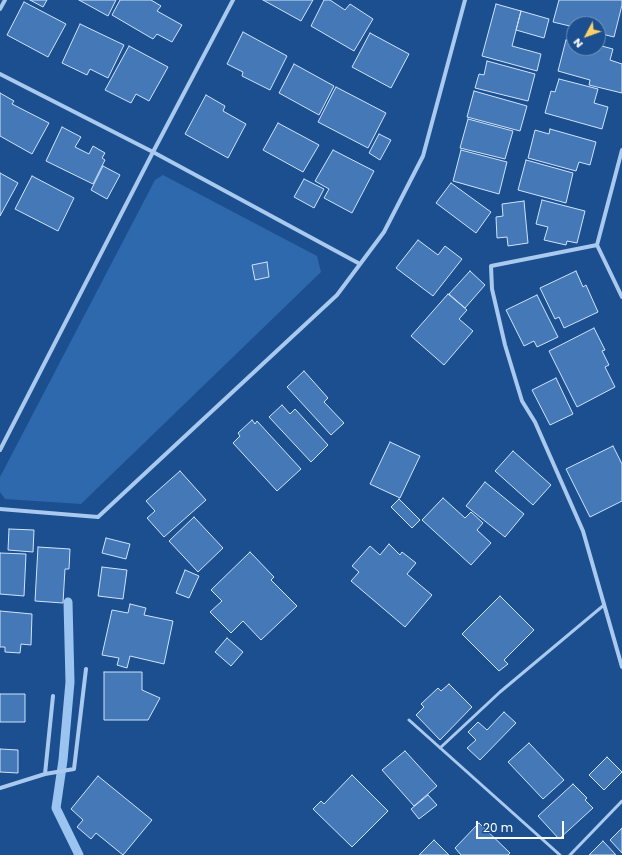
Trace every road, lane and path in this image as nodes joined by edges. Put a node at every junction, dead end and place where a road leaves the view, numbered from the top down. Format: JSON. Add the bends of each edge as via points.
{"nodes":[{"id":1,"x":5,"y":0,"type":"edge"},
{"id":2,"x":233,"y":0,"type":"edge"},
{"id":3,"x":465,"y":0,"type":"edge"},
{"id":4,"x":0,"y":10,"type":"edge"},
{"id":5,"x":0,"y":74,"type":"edge"},
{"id":6,"x":622,"y":150,"type":"edge"},
{"id":7,"x":153,"y":152,"type":"junction"},
{"id":8,"x":597,"y":245,"type":"junction"},
{"id":9,"x":360,"y":264,"type":"junction"},
{"id":10,"x":622,"y":297,"type":"edge"},
{"id":11,"x":0,"y":450,"type":"edge"},
{"id":12,"x":0,"y":510,"type":"edge"},
{"id":13,"x":604,"y":605,"type":"junction"},
{"id":14,"x":622,"y":667,"type":"edge"},
{"id":15,"x":86,"y":669,"type":"dead end"},
{"id":16,"x":53,"y":696,"type":"dead end"},
{"id":17,"x":409,"y":720,"type":"dead end"},
{"id":18,"x":440,"y":748,"type":"junction"},
{"id":19,"x":45,"y":774,"type":"junction"},
{"id":20,"x":0,"y":788,"type":"edge"},
{"id":21,"x":622,"y":801,"type":"edge"},
{"id":22,"x":560,"y":855,"type":"edge"},
{"id":23,"x":570,"y":855,"type":"edge"}],
"edges":[{"from":1,"to":4,"type":"street"},
{"from":2,"to":7,"type":"street"},
{"from":3,"to":9,"type":"street","via":[[423,156],[384,232]]},
{"from":5,"to":7,"type":"street"},
{"from":6,"to":8,"type":"street"},
{"from":7,"to":9,"type":"street"},
{"from":7,"to":11,"type":"street"},
{"from":8,"to":10,"type":"street"},
{"from":8,"to":13,"type":"street","via":[[491,266],[492,289],[522,401],[535,422],[583,531]]},
{"from":9,"to":12,"type":"street","via":[[337,294],[98,517]]},
{"from":13,"to":14,"type":"street"},
{"from":13,"to":18,"type":"lane","via":[[500,692]]},
{"from":15,"to":19,"type":"street","via":[[74,769]]},
{"from":16,"to":19,"type":"street"},
{"from":17,"to":18,"type":"lane"},
{"from":18,"to":22,"type":"lane"},
{"from":19,"to":20,"type":"street"},
{"from":21,"to":23,"type":"lane"}]}
